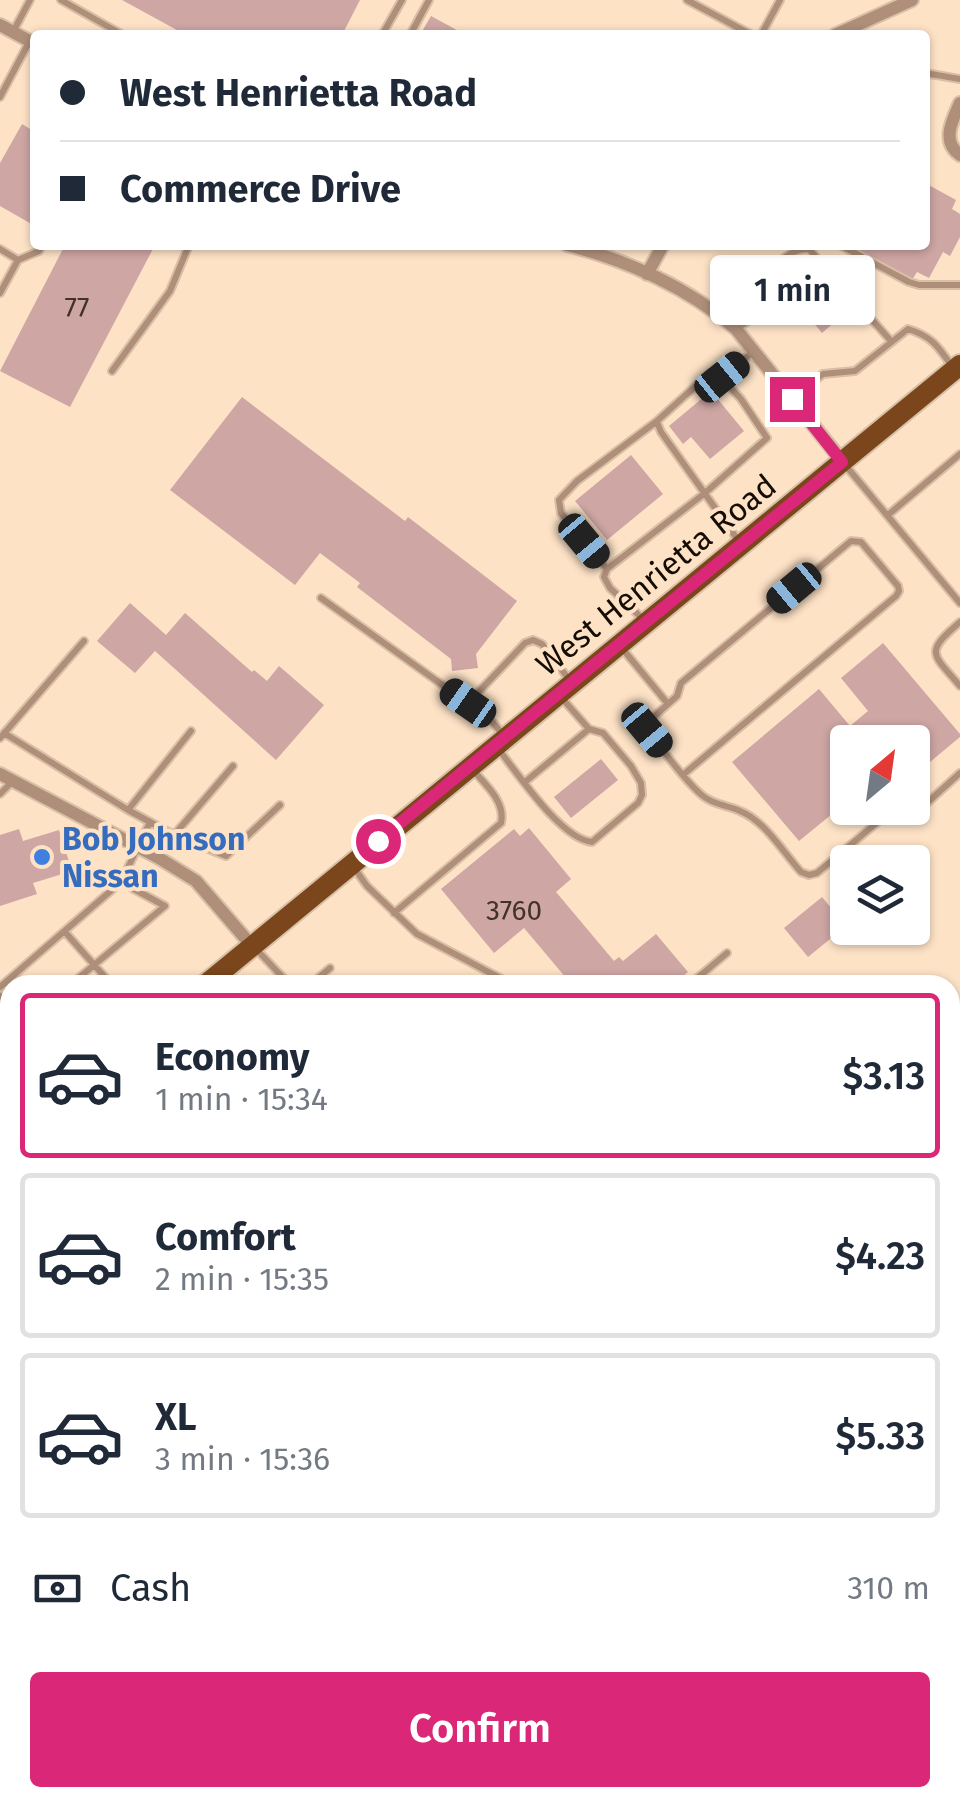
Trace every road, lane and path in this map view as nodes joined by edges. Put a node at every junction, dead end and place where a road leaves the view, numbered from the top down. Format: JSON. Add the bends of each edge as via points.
{"nodes":[{"id":1,"x":30,"y":0,"type":"edge"},
{"id":2,"x":61,"y":0,"type":"edge"},
{"id":3,"x":402,"y":0,"type":"edge"},
{"id":4,"x":429,"y":0,"type":"edge"},
{"id":5,"x":687,"y":0,"type":"edge"},
{"id":6,"x":780,"y":0,"type":"edge"},
{"id":7,"x":912,"y":0,"type":"edge"},
{"id":8,"x":0,"y":25,"type":"edge"},
{"id":9,"x":114,"y":30,"type":"edge"},
{"id":10,"x":385,"y":30,"type":"edge"},
{"id":11,"x":413,"y":30,"type":"edge"},
{"id":12,"x":743,"y":30,"type":"edge"},
{"id":13,"x":764,"y":30,"type":"edge"},
{"id":14,"x":847,"y":30,"type":"edge"},
{"id":15,"x":14,"y":32,"type":"junction"},
{"id":16,"x":30,"y":41,"type":"edge"},
{"id":17,"x":30,"y":45,"type":"edge"},
{"id":18,"x":930,"y":74,"type":"edge"},
{"id":19,"x":960,"y":79,"type":"edge"},
{"id":20,"x":0,"y":97,"type":"edge"},
{"id":21,"x":960,"y":103,"type":"edge"},
{"id":22,"x":960,"y":156,"type":"edge"},
{"id":23,"x":0,"y":249,"type":"edge"},
{"id":24,"x":39,"y":250,"type":"edge"},
{"id":25,"x":187,"y":250,"type":"edge"},
{"id":26,"x":581,"y":250,"type":"edge"},
{"id":27,"x":660,"y":250,"type":"edge"},
{"id":28,"x":797,"y":250,"type":"edge"},
{"id":29,"x":810,"y":250,"type":"edge"},
{"id":30,"x":849,"y":250,"type":"edge"},
{"id":31,"x":18,"y":260,"type":"junction"},
{"id":32,"x":648,"y":274,"type":"junction"},
{"id":33,"x":960,"y":285,"type":"edge"},
{"id":34,"x":0,"y":294,"type":"edge"},
{"id":35,"x":736,"y":329,"type":"junction"},
{"id":36,"x":891,"y":341,"type":"junction"},
{"id":37,"x":754,"y":352,"type":"junction"},
{"id":38,"x":957,"y":368,"type":"edge"},
{"id":39,"x":112,"y":371,"type":"dead end"},
{"id":40,"x":722,"y":377,"type":"junction"},
{"id":41,"x":792,"y":399,"type":"junction"},
{"id":42,"x":657,"y":421,"type":"junction"},
{"id":43,"x":960,"y":454,"type":"edge"},
{"id":44,"x":842,"y":462,"type":"junction"},
{"id":45,"x":704,"y":493,"type":"junction"},
{"id":46,"x":888,"y":515,"type":"junction"},
{"id":47,"x":741,"y":544,"type":"junction"},
{"id":48,"x":608,"y":569,"type":"junction"},
{"id":49,"x":321,"y":598,"type":"dead end"},
{"id":50,"x":960,"y":604,"type":"edge"},
{"id":51,"x":646,"y":622,"type":"junction"},
{"id":52,"x":960,"y":622,"type":"edge"},
{"id":53,"x":84,"y":641,"type":"dead end"},
{"id":54,"x":619,"y":644,"type":"junction"},
{"id":55,"x":960,"y":686,"type":"edge"},
{"id":56,"x":565,"y":688,"type":"junction"},
{"id":57,"x":468,"y":703,"type":"junction"},
{"id":58,"x":668,"y":704,"type":"junction"},
{"id":59,"x":589,"y":729,"type":"junction"},
{"id":60,"x":192,"y":731,"type":"dead end"},
{"id":61,"x":2,"y":736,"type":"edge"},
{"id":62,"x":500,"y":741,"type":"junction"},
{"id":63,"x":234,"y":766,"type":"dead end"},
{"id":64,"x":470,"y":766,"type":"junction"},
{"id":65,"x":684,"y":774,"type":"junction"},
{"id":66,"x":960,"y":774,"type":"edge"},
{"id":67,"x":6,"y":777,"type":"edge"},
{"id":68,"x":525,"y":782,"type":"junction"},
{"id":69,"x":0,"y":794,"type":"edge"},
{"id":70,"x":280,"y":805,"type":"dead end"},
{"id":71,"x":128,"y":810,"type":"junction"},
{"id":72,"x":150,"y":822,"type":"junction"},
{"id":73,"x":174,"y":834,"type":"junction"},
{"id":74,"x":138,"y":847,"type":"junction"},
{"id":75,"x":352,"y":864,"type":"junction"},
{"id":76,"x":121,"y":882,"type":"junction"},
{"id":77,"x":394,"y":913,"type":"junction"},
{"id":78,"x":64,"y":932,"type":"junction"},
{"id":79,"x":252,"y":946,"type":"junction"},
{"id":80,"x":727,"y":953,"type":"dead end"},
{"id":81,"x":94,"y":965,"type":"junction"},
{"id":82,"x":330,"y":968,"type":"dead end"},
{"id":83,"x":13,"y":975,"type":"edge"},
{"id":84,"x":82,"y":975,"type":"edge"},
{"id":85,"x":103,"y":975,"type":"edge"},
{"id":86,"x":217,"y":975,"type":"edge"},
{"id":87,"x":280,"y":975,"type":"edge"},
{"id":88,"x":322,"y":975,"type":"edge"},
{"id":89,"x":494,"y":975,"type":"edge"},
{"id":90,"x":701,"y":975,"type":"edge"}],
"edges":[{"from":1,"to":15,"type":"lane"},
{"from":2,"to":9,"type":"lane"},
{"from":3,"to":10,"type":"lane"},
{"from":4,"to":11,"type":"lane"},
{"from":5,"to":12,"type":"lane"},
{"from":6,"to":13,"type":"lane"},
{"from":7,"to":14,"type":"street"},
{"from":8,"to":15,"type":"street"},
{"from":15,"to":16,"type":"street"},
{"from":17,"to":20,"type":"lane"},
{"from":18,"to":19,"type":"lane"},
{"from":21,"to":22,"type":"street","via":[[949,140]]},
{"from":23,"to":31,"type":"lane"},
{"from":24,"to":31,"type":"lane"},
{"from":25,"to":39,"type":"lane","via":[[170,292]]},
{"from":26,"to":32,"type":"street"},
{"from":27,"to":32,"type":"street"},
{"from":28,"to":35,"type":"lane","via":[[778,265],[763,311]]},
{"from":29,"to":36,"type":"lane"},
{"from":30,"to":33,"type":"lane","via":[[909,282]]},
{"from":31,"to":34,"type":"lane"},
{"from":32,"to":35,"type":"street"},
{"from":35,"to":37,"type":"street"},
{"from":36,"to":38,"type":"lane","via":[[908,329],[924,333]]},
{"from":36,"to":41,"type":"lane","via":[[855,371],[823,374]]},
{"from":37,"to":40,"type":"lane"},
{"from":37,"to":41,"type":"street"},
{"from":38,"to":44,"type":"main road","name":"West Henrietta Road"},
{"from":40,"to":42,"type":"lane","via":[[710,373]]},
{"from":40,"to":45,"type":"lane","via":[[767,438]]},
{"from":41,"to":44,"type":"street"},
{"from":42,"to":45,"type":"lane"},
{"from":42,"to":48,"type":"lane","via":[[558,500],[561,513]]},
{"from":43,"to":46,"type":"lane"},
{"from":44,"to":46,"type":"lane"},
{"from":44,"to":47,"type":"main road","name":"West Henrietta Road"},
{"from":45,"to":47,"type":"lane"},
{"from":45,"to":48,"type":"lane"},
{"from":46,"to":50,"type":"lane"},
{"from":47,"to":51,"type":"main road","name":"West Henrietta Road"},
{"from":48,"to":51,"type":"lane","via":[[610,588]]},
{"from":49,"to":57,"type":"lane"},
{"from":51,"to":54,"type":"main road","name":"West Henrietta Road"},
{"from":52,"to":55,"type":"lane","via":[[935,649]]},
{"from":53,"to":61,"type":"lane"},
{"from":54,"to":56,"type":"main road","name":"West Henrietta Road"},
{"from":54,"to":58,"type":"lane"},
{"from":56,"to":57,"type":"lane","via":[[542,644],[532,640]]},
{"from":56,"to":59,"type":"lane"},
{"from":56,"to":62,"type":"main road","name":"West Henrietta Road"},
{"from":57,"to":62,"type":"lane","via":[[490,719]]},
{"from":58,"to":65,"type":"lane","via":[[647,730]]},
{"from":58,"to":65,"type":"lane","via":[[681,683],[851,541],[861,542],[898,586],[896,596]]},
{"from":59,"to":68,"type":"lane"},
{"from":59,"to":68,"type":"lane","via":[[602,733],[641,783],[638,803],[605,832],[581,841]]},
{"from":60,"to":71,"type":"lane"},
{"from":61,"to":71,"type":"lane"},
{"from":62,"to":64,"type":"main road","name":"West Henrietta Road"},
{"from":62,"to":68,"type":"lane"},
{"from":63,"to":73,"type":"lane"},
{"from":64,"to":75,"type":"main road","name":"West Henrietta Road"},
{"from":64,"to":77,"type":"lane","via":[[499,802],[500,823]]},
{"from":65,"to":66,"type":"lane","via":[[703,796],[756,821],[809,875],[880,820],[926,802]]},
{"from":67,"to":69,"type":"lane"},
{"from":67,"to":74,"type":"street"},
{"from":70,"to":73,"type":"lane","via":[[226,856]]},
{"from":71,"to":72,"type":"lane"},
{"from":72,"to":73,"type":"lane"},
{"from":72,"to":74,"type":"lane"},
{"from":74,"to":76,"type":"lane"},
{"from":74,"to":79,"type":"street","via":[[196,881]]},
{"from":75,"to":77,"type":"lane"},
{"from":75,"to":79,"type":"main road","name":"West Henrietta Road"},
{"from":76,"to":78,"type":"lane"},
{"from":76,"to":81,"type":"lane","via":[[165,906]]},
{"from":77,"to":89,"type":"lane","via":[[418,934]]},
{"from":78,"to":81,"type":"lane"},
{"from":78,"to":83,"type":"lane"},
{"from":79,"to":86,"type":"main road","name":"West Henrietta Road"},
{"from":79,"to":87,"type":"lane"},
{"from":80,"to":90,"type":"lane"},
{"from":81,"to":84,"type":"lane"},
{"from":81,"to":85,"type":"lane"},
{"from":82,"to":88,"type":"lane"}]}
